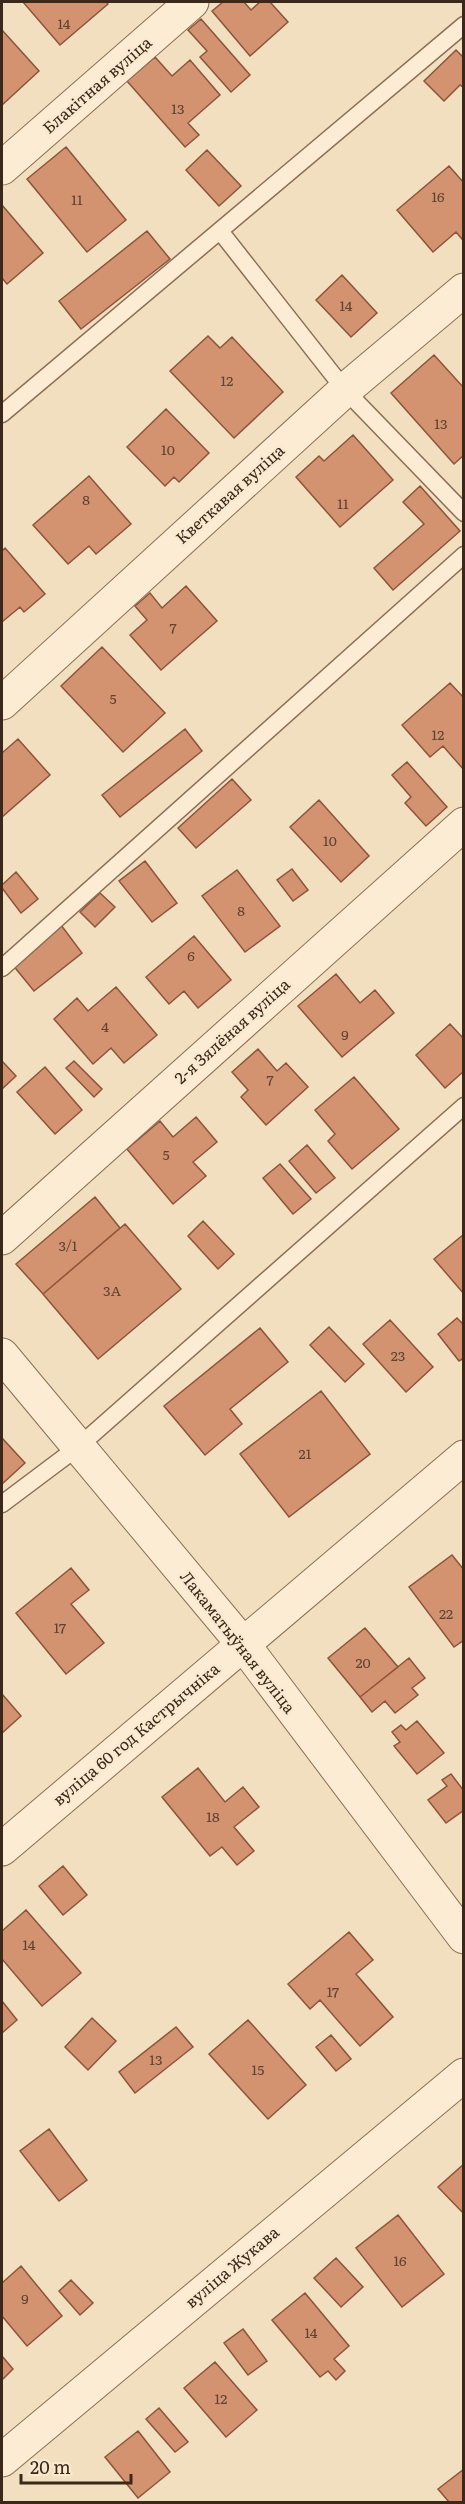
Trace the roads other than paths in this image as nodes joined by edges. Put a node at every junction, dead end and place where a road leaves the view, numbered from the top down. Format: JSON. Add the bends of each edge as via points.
{"nodes":[{"id":1,"x":192,"y":2,"type":"edge"},
{"id":2,"x":464,"y":25,"type":"edge"},
{"id":3,"x":2,"y":168,"type":"edge"},
{"id":4,"x":220,"y":231,"type":"junction"},
{"id":5,"x":464,"y":290,"type":"edge"},
{"id":6,"x":345,"y":390,"type":"junction"},
{"id":7,"x":2,"y":414,"type":"edge"},
{"id":8,"x":464,"y":513,"type":"edge"},
{"id":9,"x":464,"y":555,"type":"edge"},
{"id":10,"x":2,"y":703,"type":"edge"},
{"id":11,"x":464,"y":824,"type":"edge"},
{"id":12,"x":2,"y":968,"type":"edge"},
{"id":13,"x":464,"y":1106,"type":"edge"},
{"id":14,"x":2,"y":1238,"type":"edge"},
{"id":15,"x":2,"y":1355,"type":"edge"},
{"id":16,"x":78,"y":1447,"type":"junction"},
{"id":17,"x":464,"y":1457,"type":"edge"},
{"id":18,"x":2,"y":1504,"type":"edge"},
{"id":19,"x":243,"y":1644,"type":"junction"},
{"id":20,"x":2,"y":1849,"type":"edge"},
{"id":21,"x":464,"y":1937,"type":"edge"},
{"id":22,"x":464,"y":2075,"type":"edge"},
{"id":23,"x":2,"y":2460,"type":"edge"}],
"edges":[{"from":1,"to":3,"type":"street","name":"Блакітная вуліца"},
{"from":2,"to":4,"type":"lane"},
{"from":4,"to":6,"type":"lane"},
{"from":4,"to":7,"type":"lane"},
{"from":5,"to":6,"type":"street","name":"Кветкавая вуліца"},
{"from":6,"to":8,"type":"lane"},
{"from":6,"to":10,"type":"street","name":"Кветкавая вуліца"},
{"from":9,"to":12,"type":"lane"},
{"from":11,"to":14,"type":"street","name":"2-я Зялёная вуліца"},
{"from":13,"to":16,"type":"lane"},
{"from":15,"to":16,"type":"street","name":"Лакаматыўная вуліца"},
{"from":16,"to":18,"type":"lane"},
{"from":16,"to":19,"type":"street","name":"Лакаматыўная вуліца"},
{"from":17,"to":19,"type":"street","name":"вуліца 60 год Кастрычніка"},
{"from":19,"to":20,"type":"street","name":"вуліца 60 год Кастрычніка"},
{"from":19,"to":21,"type":"street","name":"Лакаматыўная вуліца"},
{"from":22,"to":23,"type":"street","name":"вуліца Жукава"}]}
